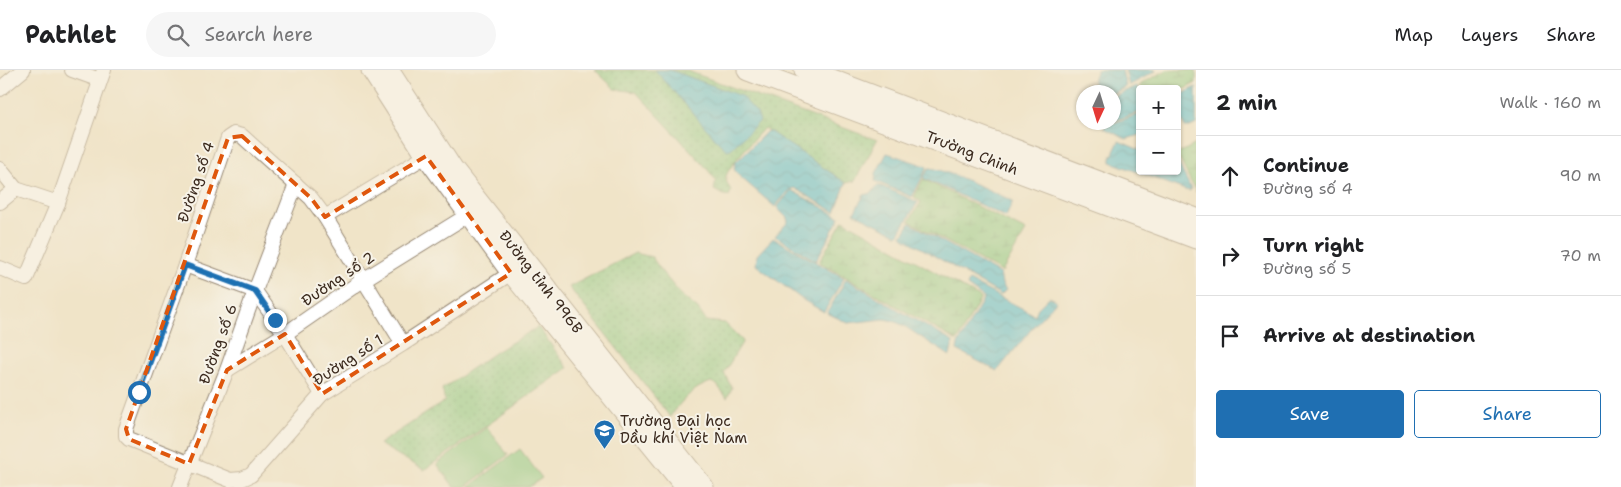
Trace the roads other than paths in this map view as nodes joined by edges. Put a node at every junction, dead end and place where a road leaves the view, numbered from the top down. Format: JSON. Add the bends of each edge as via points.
{"nodes":[{"id":1,"x":72,"y":70,"type":"edge"},
{"id":2,"x":370,"y":70,"type":"edge"},
{"id":3,"x":389,"y":70,"type":"edge"},
{"id":4,"x":748,"y":70,"type":"edge"},
{"id":5,"x":804,"y":70,"type":"edge"},
{"id":6,"x":17,"y":71,"type":"edge"},
{"id":7,"x":102,"y":75,"type":"edge"},
{"id":8,"x":0,"y":89,"type":"edge"},
{"id":9,"x":426,"y":156,"type":"junction"},
{"id":10,"x":0,"y":169,"type":"edge"},
{"id":11,"x":296,"y":184,"type":"junction"},
{"id":12,"x":16,"y":189,"type":"junction"},
{"id":13,"x":0,"y":202,"type":"edge"},
{"id":14,"x":58,"y":203,"type":"junction"},
{"id":15,"x":468,"y":215,"type":"junction"},
{"id":16,"x":325,"y":218,"type":"junction"},
{"id":17,"x":1196,"y":219,"type":"edge"},
{"id":18,"x":1196,"y":238,"type":"edge"},
{"id":19,"x":185,"y":265,"type":"junction"},
{"id":20,"x":0,"y":268,"type":"edge"},
{"id":21,"x":511,"y":273,"type":"junction"},
{"id":22,"x":363,"y":280,"type":"junction"},
{"id":23,"x":255,"y":291,"type":"junction"},
{"id":24,"x":285,"y":334,"type":"junction"},
{"id":25,"x":403,"y":344,"type":"junction"},
{"id":26,"x":227,"y":370,"type":"junction"},
{"id":27,"x":322,"y":394,"type":"junction"},
{"id":28,"x":189,"y":464,"type":"junction"},
{"id":29,"x":685,"y":479,"type":"edge"},
{"id":30,"x":180,"y":487,"type":"edge"},
{"id":31,"x":704,"y":487,"type":"edge"}],
"edges":[{"from":1,"to":7,"type":"street"},
{"from":2,"to":9,"type":"main road","name":"Đường tỉnh 996B"},
{"from":3,"to":29,"type":"main road","name":"Đường tỉnh 996B","via":[[452,169]]},
{"from":4,"to":18,"type":"highway","name":"Trường Chinh"},
{"from":5,"to":17,"type":"highway","name":"Trường Chinh"},
{"from":6,"to":8,"type":"street"},
{"from":7,"to":14,"type":"street"},
{"from":9,"to":15,"type":"main road","name":"Đường tỉnh 996B"},
{"from":9,"to":16,"type":"street"},
{"from":10,"to":12,"type":"street"},
{"from":11,"to":16,"type":"street","name":"Đường số 4","via":[[312,198]]},
{"from":11,"to":19,"type":"street","name":"Đường số 4","via":[[242,136],[234,134],[228,138]]},
{"from":11,"to":23,"type":"street","name":"Đường số 6"},
{"from":12,"to":13,"type":"street"},
{"from":12,"to":14,"type":"street"},
{"from":14,"to":20,"type":"street","via":[[26,279]]},
{"from":15,"to":21,"type":"main road","name":"Đường tỉnh 996B"},
{"from":15,"to":22,"type":"street","name":"Đường số 2"},
{"from":16,"to":22,"type":"street","name":"Đường số 4"},
{"from":19,"to":23,"type":"street"},
{"from":19,"to":28,"type":"street","name":"Đường số 4","via":[[126,436]]},
{"from":21,"to":25,"type":"street","name":"Đường số 1"},
{"from":21,"to":29,"type":"main road","name":"Đường tỉnh 996B"},
{"from":22,"to":24,"type":"street","name":"Đường số 2"},
{"from":22,"to":25,"type":"street","name":"Đường số 4"},
{"from":23,"to":24,"type":"street"},
{"from":23,"to":26,"type":"street","name":"Đường số 6"},
{"from":24,"to":26,"type":"street","name":"Đường số 2"},
{"from":24,"to":27,"type":"street"},
{"from":25,"to":27,"type":"street","name":"Đường số 1"},
{"from":26,"to":28,"type":"street","name":"Đường số 6"},
{"from":27,"to":28,"type":"street","name":"Đường số 1","via":[[251,474],[242,479],[230,480]]},
{"from":28,"to":30,"type":"street","name":"Đường số 6"},
{"from":29,"to":31,"type":"main road","name":"Đường tỉnh 996B"}]}
